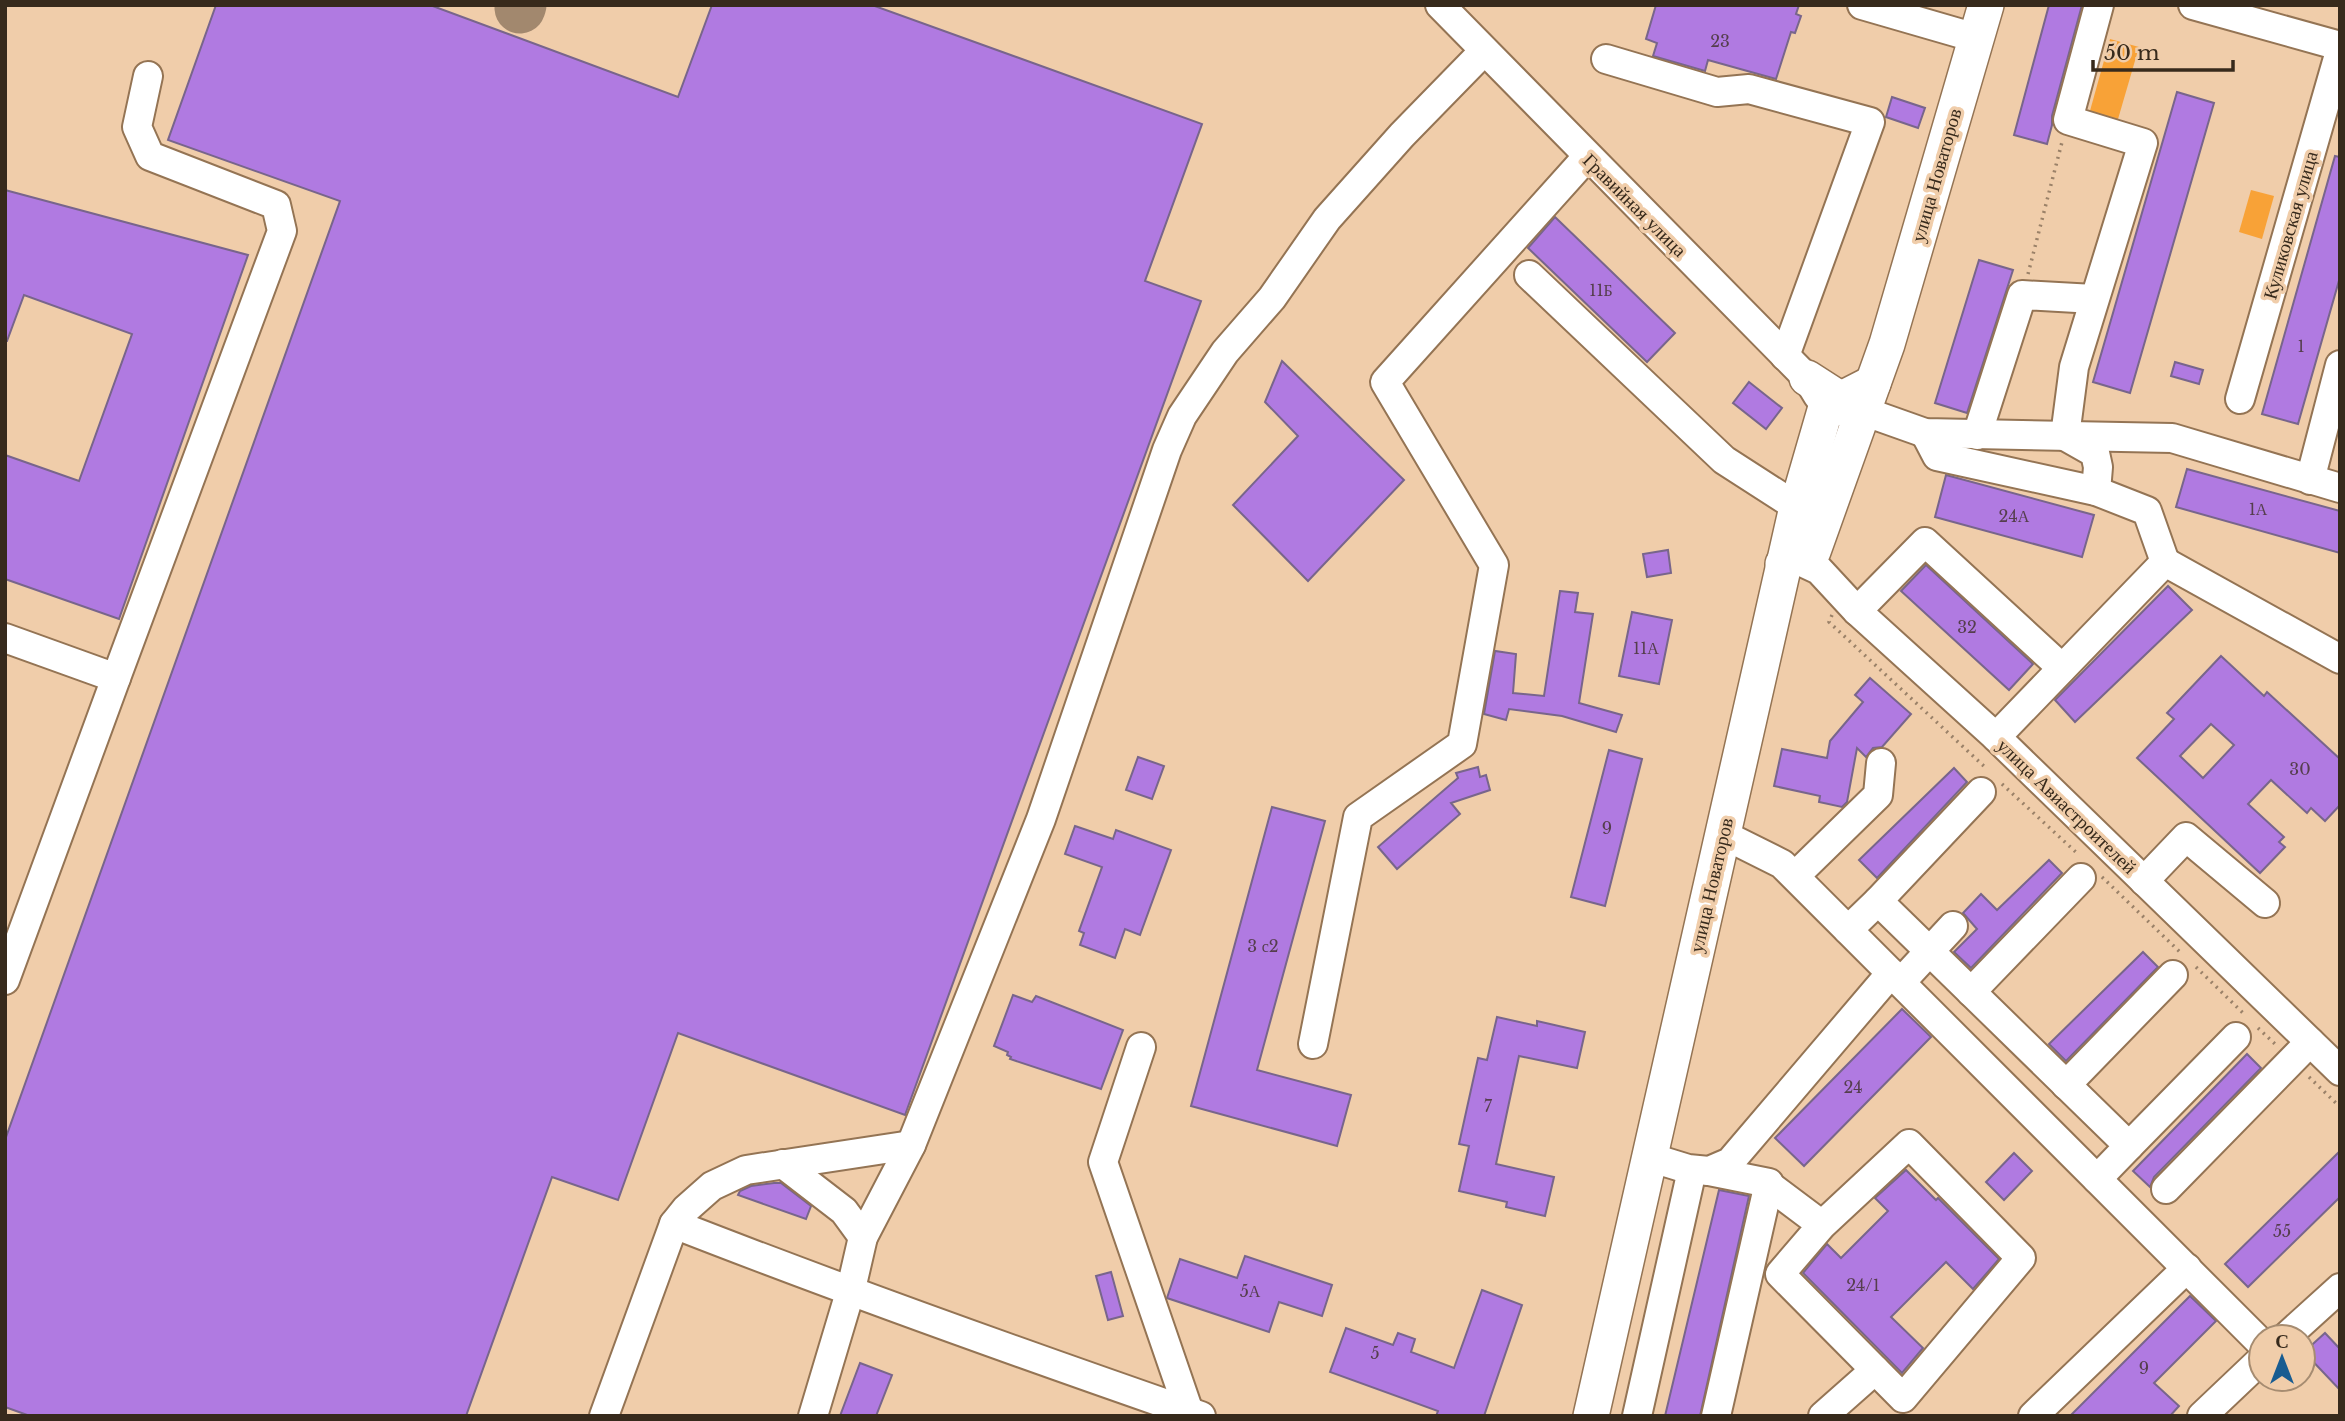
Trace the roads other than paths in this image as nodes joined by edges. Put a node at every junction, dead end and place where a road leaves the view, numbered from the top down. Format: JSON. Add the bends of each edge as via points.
{"nodes":[{"id":1,"x":1440,"y":5,"type":"edge"},
{"id":2,"x":1863,"y":5,"type":"edge"},
{"id":3,"x":1986,"y":5,"type":"edge"},
{"id":4,"x":2099,"y":5,"type":"edge"},
{"id":5,"x":2193,"y":5,"type":"edge"},
{"id":6,"x":1976,"y":38,"type":"junction"},
{"id":7,"x":2340,"y":48,"type":"edge"},
{"id":8,"x":1484,"y":51,"type":"junction"},
{"id":9,"x":1606,"y":58,"type":"dead end"},
{"id":10,"x":148,"y":76,"type":"dead end"},
{"id":11,"x":1587,"y":157,"type":"junction"},
{"id":12,"x":1529,"y":275,"type":"dead end"},
{"id":13,"x":2094,"y":299,"type":"junction"},
{"id":14,"x":2340,"y":365,"type":"edge"},
{"id":15,"x":1796,"y":367,"type":"junction"},
{"id":16,"x":2240,"y":399,"type":"dead end"},
{"id":17,"x":1826,"y":407,"type":"junction"},
{"id":18,"x":1864,"y":409,"type":"junction"},
{"id":19,"x":1925,"y":433,"type":"junction"},
{"id":20,"x":1978,"y":435,"type":"junction"},
{"id":21,"x":2065,"y":436,"type":"junction"},
{"id":22,"x":2310,"y":480,"type":"junction"},
{"id":23,"x":2340,"y":488,"type":"edge"},
{"id":24,"x":2096,"y":491,"type":"junction"},
{"id":25,"x":1797,"y":507,"type":"junction"},
{"id":26,"x":1787,"y":560,"type":"junction"},
{"id":27,"x":2165,"y":562,"type":"junction"},
{"id":28,"x":1857,"y":611,"type":"junction"},
{"id":29,"x":5,"y":638,"type":"edge"},
{"id":30,"x":2340,"y":659,"type":"edge"},
{"id":31,"x":2062,"y":668,"type":"junction"},
{"id":32,"x":116,"y":678,"type":"junction"},
{"id":33,"x":1996,"y":737,"type":"junction"},
{"id":34,"x":1881,"y":763,"type":"dead end"},
{"id":35,"x":1981,"y":792,"type":"dead end"},
{"id":36,"x":1722,"y":834,"type":"junction"},
{"id":37,"x":1795,"y":876,"type":"junction"},
{"id":38,"x":2081,"y":878,"type":"dead end"},
{"id":39,"x":2144,"y":881,"type":"junction"},
{"id":40,"x":1878,"y":901,"type":"junction"},
{"id":41,"x":2265,"y":902,"type":"dead end"},
{"id":42,"x":1953,"y":926,"type":"dead end"},
{"id":43,"x":1848,"y":930,"type":"junction"},
{"id":44,"x":1930,"y":952,"type":"junction"},
{"id":45,"x":2173,"y":975,"type":"dead end"},
{"id":46,"x":1896,"y":978,"type":"junction"},
{"id":47,"x":5,"y":980,"type":"edge"},
{"id":48,"x":1970,"y":992,"type":"junction"},
{"id":49,"x":2236,"y":1037,"type":"dead end"},
{"id":50,"x":2310,"y":1042,"type":"junction"},
{"id":51,"x":1313,"y":1044,"type":"dead end"},
{"id":52,"x":1141,"y":1047,"type":"dead end"},
{"id":53,"x":2340,"y":1071,"type":"edge"},
{"id":54,"x":2066,"y":1085,"type":"junction"},
{"id":55,"x":911,"y":1145,"type":"junction"},
{"id":56,"x":2129,"y":1146,"type":"junction"},
{"id":57,"x":1649,"y":1157,"type":"junction"},
{"id":58,"x":783,"y":1164,"type":"junction"},
{"id":59,"x":1701,"y":1170,"type":"junction"},
{"id":60,"x":2097,"y":1179,"type":"junction"},
{"id":61,"x":1766,"y":1183,"type":"junction"},
{"id":62,"x":2166,"y":1189,"type":"dead end"},
{"id":63,"x":674,"y":1224,"type":"junction"},
{"id":64,"x":1822,"y":1225,"type":"junction"},
{"id":65,"x":863,"y":1237,"type":"junction"},
{"id":66,"x":2187,"y":1268,"type":"junction"},
{"id":67,"x":2340,"y":1288,"type":"edge"},
{"id":68,"x":851,"y":1289,"type":"junction"},
{"id":69,"x":2301,"y":1323,"type":"edge"},
{"id":70,"x":2247,"y":1329,"type":"edge"},
{"id":71,"x":1875,"y":1370,"type":"junction"},
{"id":72,"x":2247,"y":1373,"type":"edge"},
{"id":73,"x":1195,"y":1414,"type":"edge"},
{"id":74,"x":604,"y":1416,"type":"edge"},
{"id":75,"x":813,"y":1416,"type":"edge"},
{"id":76,"x":1591,"y":1416,"type":"edge"},
{"id":77,"x":1637,"y":1416,"type":"edge"},
{"id":78,"x":1717,"y":1416,"type":"edge"},
{"id":79,"x":1823,"y":1416,"type":"edge"},
{"id":80,"x":2033,"y":1416,"type":"edge"},
{"id":81,"x":2202,"y":1416,"type":"edge"}],
"edges":[{"from":1,"to":8,"type":"street","name":"Гравийная улица"},
{"from":2,"to":6,"type":"street"},
{"from":3,"to":6,"type":"main road","name":"улица Новаторов"},
{"from":4,"to":13,"type":"street","via":[[2068,120],[2143,143]]},
{"from":5,"to":7,"type":"street"},
{"from":6,"to":18,"type":"main road","name":"улица Новаторов"},
{"from":7,"to":16,"type":"street","name":"Куликовская улица"},
{"from":8,"to":11,"type":"street","name":"Гравийная улица"},
{"from":8,"to":55,"type":"street","via":[[1327,219],[1182,416],[1041,819]]},
{"from":9,"to":15,"type":"street","via":[[1717,92],[1749,89],[1870,122]]},
{"from":10,"to":32,"type":"street","via":[[137,127],[150,156],[276,205],[282,231]]},
{"from":11,"to":15,"type":"street","name":"Гравийная улица"},
{"from":11,"to":51,"type":"street","via":[[1385,382],[1494,565],[1462,744],[1358,817]]},
{"from":12,"to":25,"type":"street","via":[[1724,460]]},
{"from":13,"to":20,"type":"street","via":[[2022,295]]},
{"from":13,"to":21,"type":"street","via":[[2074,367]]},
{"from":14,"to":22,"type":"street"},
{"from":15,"to":17,"type":"street","name":"Гравийная улица"},
{"from":15,"to":18,"type":"main road","via":[[1849,405]]},
{"from":17,"to":18,"type":"main road"},
{"from":17,"to":25,"type":"main road","name":"улица Новаторов"},
{"from":18,"to":19,"type":"street"},
{"from":18,"to":26,"type":"main road","name":"улица Новаторов","via":[[1813,551]]},
{"from":19,"to":20,"type":"street"},
{"from":19,"to":24,"type":"street","via":[[1937,456]]},
{"from":20,"to":21,"type":"street"},
{"from":21,"to":22,"type":"street","via":[[2172,438]]},
{"from":21,"to":24,"type":"street","via":[[2095,453]]},
{"from":22,"to":23,"type":"street"},
{"from":24,"to":27,"type":"street","via":[[2147,511]]},
{"from":25,"to":26,"type":"main road","name":"улица Новаторов"},
{"from":26,"to":28,"type":"street","name":"улица Авиастроителей","via":[[1819,570]]},
{"from":26,"to":36,"type":"main road","name":"улица Новаторов"},
{"from":27,"to":30,"type":"street"},
{"from":27,"to":31,"type":"street"},
{"from":28,"to":31,"type":"street","via":[[1925,542]]},
{"from":28,"to":33,"type":"street","name":"улица Авиастроителей"},
{"from":29,"to":32,"type":"street"},
{"from":31,"to":33,"type":"street"},
{"from":32,"to":47,"type":"street"},
{"from":33,"to":39,"type":"street","name":"улица Авиастроителей"},
{"from":34,"to":37,"type":"street","via":[[1878,795]]},
{"from":35,"to":40,"type":"street"},
{"from":36,"to":37,"type":"street","via":[[1782,864]]},
{"from":36,"to":57,"type":"main road","name":"улица Новаторов"},
{"from":37,"to":43,"type":"street"},
{"from":38,"to":48,"type":"street"},
{"from":39,"to":41,"type":"street","via":[[2186,837]]},
{"from":39,"to":50,"type":"street","name":"улица Авиастроителей"},
{"from":40,"to":43,"type":"street"},
{"from":40,"to":44,"type":"street"},
{"from":42,"to":44,"type":"street"},
{"from":43,"to":46,"type":"street"},
{"from":44,"to":46,"type":"street"},
{"from":44,"to":48,"type":"street"},
{"from":45,"to":54,"type":"street"},
{"from":46,"to":59,"type":"street","via":[[1730,1162]]},
{"from":46,"to":60,"type":"street"},
{"from":48,"to":54,"type":"street"},
{"from":49,"to":56,"type":"street"},
{"from":50,"to":53,"type":"street","name":"улица Авиастроителей"},
{"from":50,"to":62,"type":"street"},
{"from":52,"to":73,"type":"street","via":[[1103,1162]]},
{"from":54,"to":56,"type":"street"},
{"from":55,"to":58,"type":"street"},
{"from":55,"to":65,"type":"street"},
{"from":56,"to":60,"type":"street"},
{"from":57,"to":59,"type":"street"},
{"from":57,"to":76,"type":"main road","name":"улица Новаторов"},
{"from":58,"to":63,"type":"street","via":[[746,1170],[712,1186]]},
{"from":58,"to":65,"type":"street","via":[[844,1211]]},
{"from":59,"to":61,"type":"street"},
{"from":59,"to":77,"type":"street"},
{"from":60,"to":66,"type":"street"},
{"from":61,"to":64,"type":"street"},
{"from":61,"to":78,"type":"street"},
{"from":63,"to":68,"type":"street"},
{"from":63,"to":74,"type":"street"},
{"from":64,"to":71,"type":"street","via":[[1780,1274]]},
{"from":64,"to":71,"type":"street","via":[[1909,1144],[2021,1258],[1903,1398]]},
{"from":65,"to":68,"type":"street"},
{"from":66,"to":70,"type":"street"},
{"from":66,"to":80,"type":"street"},
{"from":67,"to":69,"type":"street"},
{"from":68,"to":73,"type":"street"},
{"from":68,"to":75,"type":"street"},
{"from":71,"to":79,"type":"street"},
{"from":72,"to":81,"type":"street"}]}
